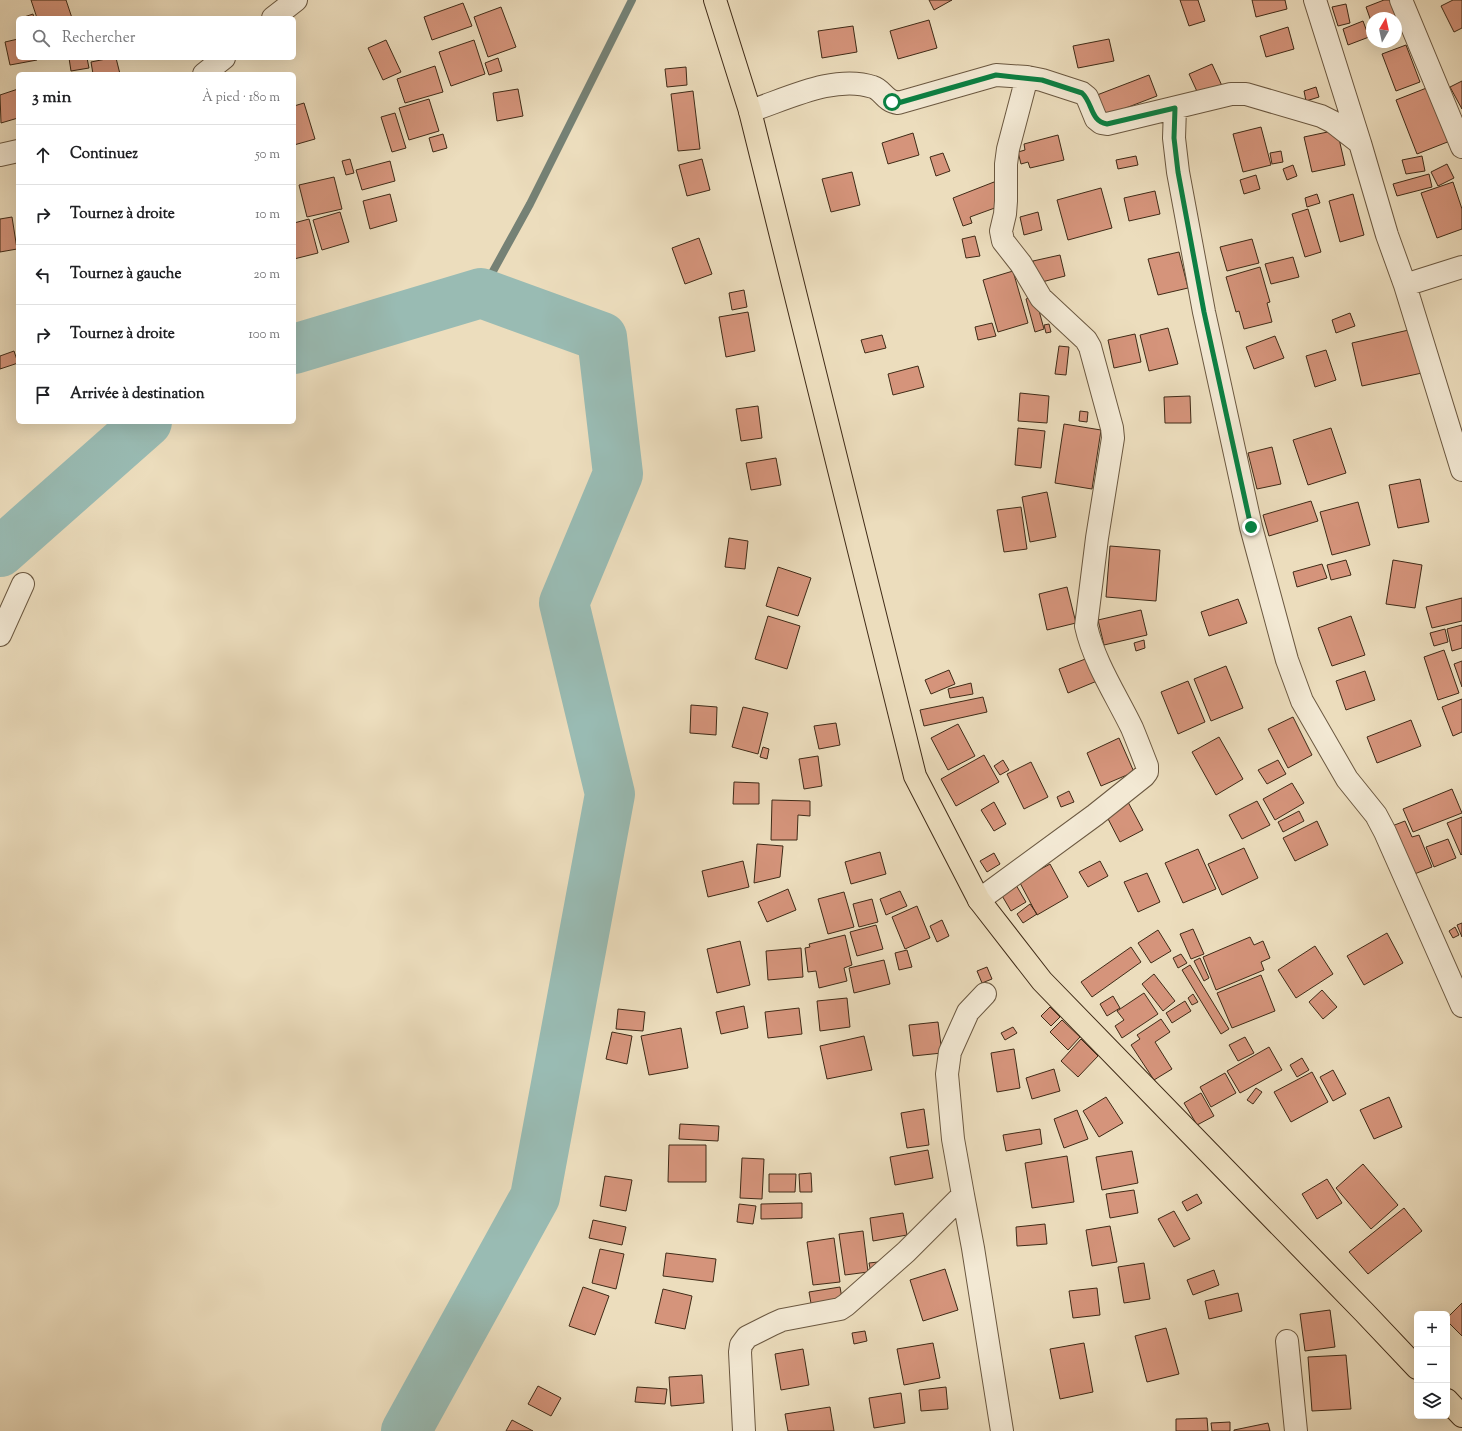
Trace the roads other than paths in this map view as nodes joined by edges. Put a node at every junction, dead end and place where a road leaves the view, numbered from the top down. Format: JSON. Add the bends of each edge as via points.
{"nodes":[{"id":1,"x":296,"y":0,"type":"edge"},
{"id":2,"x":715,"y":0,"type":"edge"},
{"id":3,"x":1315,"y":0,"type":"edge"},
{"id":4,"x":1401,"y":0,"type":"edge"},
{"id":5,"x":276,"y":16,"type":"edge"},
{"id":6,"x":222,"y":60,"type":"edge"},
{"id":7,"x":206,"y":72,"type":"edge"},
{"id":8,"x":1027,"y":78,"type":"junction"},
{"id":9,"x":1175,"y":108,"type":"junction"},
{"id":10,"x":750,"y":111,"type":"junction"},
{"id":11,"x":1360,"y":143,"type":"junction"},
{"id":12,"x":1462,"y":147,"type":"edge"},
{"id":13,"x":16,"y":151,"type":"edge"},
{"id":14,"x":0,"y":155,"type":"edge"},
{"id":15,"x":1462,"y":267,"type":"edge"},
{"id":16,"x":1405,"y":285,"type":"junction"},
{"id":17,"x":1462,"y":470,"type":"edge"},
{"id":18,"x":23,"y":584,"type":"dead end"},
{"id":19,"x":0,"y":635,"type":"edge"},
{"id":20,"x":979,"y":900,"type":"junction"},
{"id":21,"x":985,"y":994,"type":"dead end"},
{"id":22,"x":1462,"y":1006,"type":"edge"},
{"id":23,"x":963,"y":1195,"type":"junction"},
{"id":24,"x":1287,"y":1341,"type":"dead end"},
{"id":25,"x":1414,"y":1365,"type":"edge"},
{"id":26,"x":1450,"y":1403,"type":"edge"},
{"id":27,"x":1462,"y":1416,"type":"edge"},
{"id":28,"x":744,"y":1431,"type":"edge"},
{"id":29,"x":1002,"y":1431,"type":"edge"},
{"id":30,"x":1296,"y":1431,"type":"edge"}],
"edges":[{"from":1,"to":5,"type":"street"},
{"from":2,"to":10,"type":"main road"},
{"from":3,"to":11,"type":"street"},
{"from":4,"to":12,"type":"street"},
{"from":6,"to":7,"type":"street"},
{"from":8,"to":9,"type":"street","via":[[1042,80],[1082,93],[1087,97],[1096,119],[1101,123],[1107,124]]},
{"from":8,"to":10,"type":"street","via":[[996,75],[898,103],[888,100],[874,87],[850,82],[837,83]]},
{"from":8,"to":20,"type":"street","via":[[1008,149],[1005,214],[1001,231],[1003,241],[1021,264],[1041,298],[1086,340],[1090,347],[1112,428],[1113,438],[1086,626],[1102,670],[1132,729],[1147,772],[1095,815]]},
{"from":9,"to":11,"type":"street","via":[[1231,94],[1246,94],[1321,116]]},
{"from":9,"to":22,"type":"street","via":[[1174,138],[1178,172],[1204,312],[1251,527],[1288,660],[1302,701],[1347,779],[1376,815],[1385,832]]},
{"from":10,"to":20,"type":"main road","via":[[915,776]]},
{"from":11,"to":16,"type":"street","via":[[1387,235]]},
{"from":13,"to":14,"type":"street"},
{"from":15,"to":16,"type":"street"},
{"from":16,"to":17,"type":"street"},
{"from":18,"to":19,"type":"street"},
{"from":20,"to":25,"type":"main road","via":[[1042,981]]},
{"from":21,"to":23,"type":"street","via":[[968,1012],[950,1052],[947,1074],[953,1139]]},
{"from":23,"to":28,"type":"street","via":[[906,1252],[840,1309],[782,1320],[747,1337],[741,1345],[740,1352]]},
{"from":23,"to":29,"type":"street"},
{"from":24,"to":30,"type":"street"},
{"from":26,"to":27,"type":"main road"}]}
